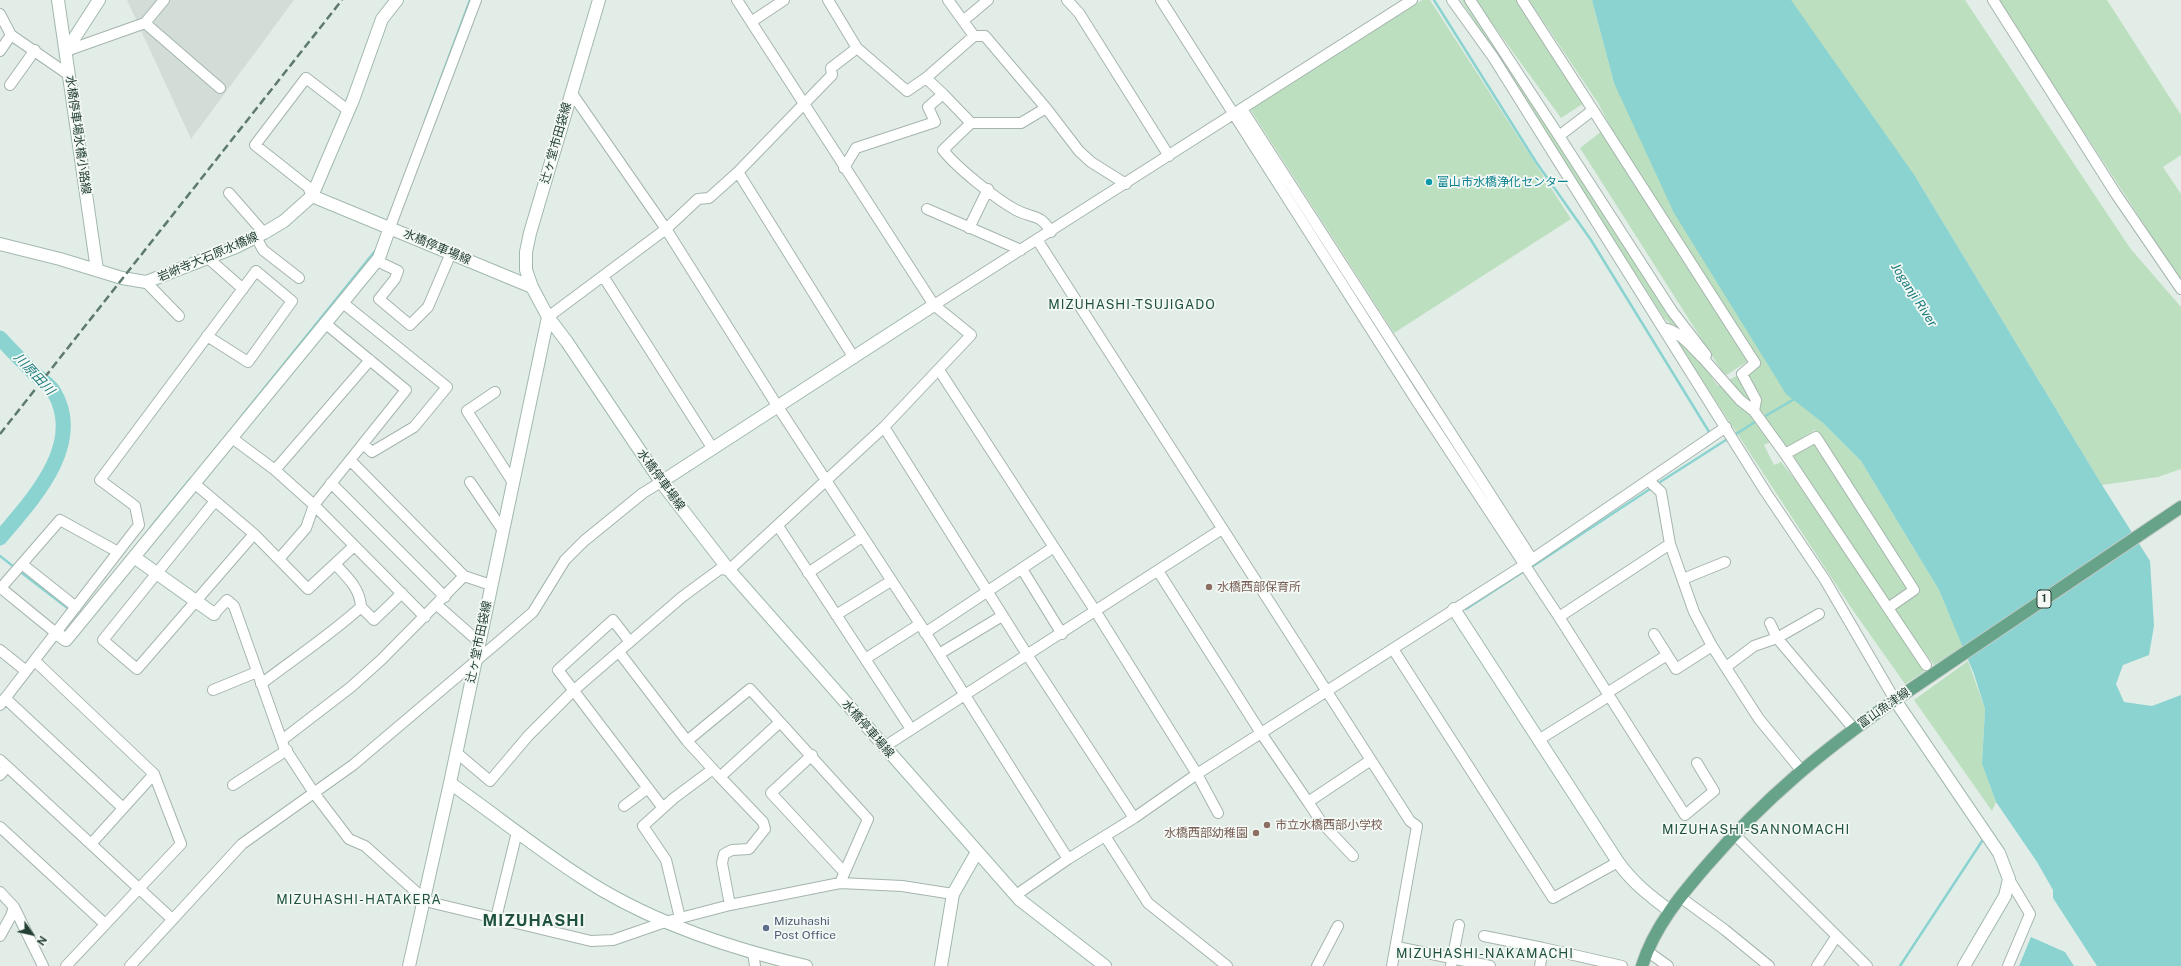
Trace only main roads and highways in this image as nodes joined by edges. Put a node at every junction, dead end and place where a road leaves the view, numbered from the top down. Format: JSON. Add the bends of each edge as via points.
{"nodes":[{"id":1,"x":58,"y":0,"type":"edge"},
{"id":2,"x":99,"y":0,"type":"edge"},
{"id":3,"x":397,"y":0,"type":"edge"},
{"id":4,"x":599,"y":0,"type":"edge"},
{"id":5,"x":66,"y":51,"type":"junction"},
{"id":6,"x":312,"y":196,"type":"junction"},
{"id":7,"x":390,"y":227,"type":"junction"},
{"id":8,"x":0,"y":244,"type":"edge"},
{"id":9,"x":97,"y":270,"type":"junction"},
{"id":10,"x":532,"y":287,"type":"junction"},
{"id":11,"x":934,"y":305,"type":"road end"},
{"id":12,"x":548,"y":317,"type":"junction"},
{"id":13,"x":661,"y":482,"type":"junction"},
{"id":14,"x":2181,"y":507,"type":"edge"},
{"id":15,"x":134,"y":557,"type":"junction"},
{"id":16,"x":1454,"y":609,"type":"road end"},
{"id":17,"x":214,"y":614,"type":"road end"},
{"id":18,"x":56,"y":633,"type":"road end"},
{"id":19,"x":1895,"y":700,"type":"junction"},
{"id":20,"x":450,"y":784,"type":"junction"},
{"id":21,"x":977,"y":852,"type":"junction"},
{"id":22,"x":1670,"y":911,"type":"junction"},
{"id":23,"x":409,"y":966,"type":"edge"},
{"id":24,"x":806,"y":966,"type":"edge"},
{"id":25,"x":941,"y":966,"type":"edge"},
{"id":26,"x":1105,"y":966,"type":"edge"},
{"id":27,"x":1642,"y":966,"type":"edge"},
{"id":28,"x":1964,"y":966,"type":"edge"}],
"edges":[{"from":1,"to":5,"type":"main road","name":"水橋停車場水橋小路線"},
{"from":2,"to":5,"type":"main road"},
{"from":3,"to":6,"type":"main road","via":[[382,19],[349,111]]},
{"from":4,"to":10,"type":"main road","name":"辻ヶ堂市田袋線","via":[[530,233],[526,270]]},
{"from":5,"to":9,"type":"main road","name":"水橋停車場水橋小路線"},
{"from":6,"to":7,"type":"main road","name":"水橋停車場線"},
{"from":6,"to":9,"type":"main road","name":"岩峅寺大石原水橋線","via":[[284,221],[260,235],[146,282]]},
{"from":7,"to":10,"type":"main road","name":"水橋停車場線"},
{"from":7,"to":15,"type":"main road","via":[[377,261]]},
{"from":8,"to":9,"type":"main road","name":"岩峅寺大石原水橋線"},
{"from":10,"to":12,"type":"main road","name":"水橋停車場線"},
{"from":11,"to":13,"type":"main road"},
{"from":12,"to":13,"type":"main road","name":"水橋停車場線"},
{"from":12,"to":20,"type":"main road","name":"辻ヶ堂市田袋線"},
{"from":13,"to":21,"type":"main road","name":"水橋停車場線","via":[[729,570]]},
{"from":14,"to":19,"type":"main road","name":"富山魚津線","number":"1"},
{"from":15,"to":17,"type":"main road"},
{"from":15,"to":18,"type":"main road","via":[[66,640]]},
{"from":16,"to":22,"type":"main road","via":[[1628,876]]},
{"from":19,"to":22,"type":"main road","name":"富山魚津線","number":"1","via":[[1801,770],[1734,834]]},
{"from":19,"to":28,"type":"main road","via":[[1998,853],[2009,879],[2005,896]]},
{"from":20,"to":23,"type":"main road","name":"辻ヶ堂市田袋線"},
{"from":20,"to":24,"type":"main road","via":[[582,878],[614,896],[665,922],[753,953]]},
{"from":21,"to":25,"type":"main road","via":[[953,894]]},
{"from":21,"to":26,"type":"main road","name":"水橋停車場線","via":[[1016,895]]},
{"from":22,"to":27,"type":"main road","name":"富山魚津線","number":"1","via":[[1647,951]]}]}
